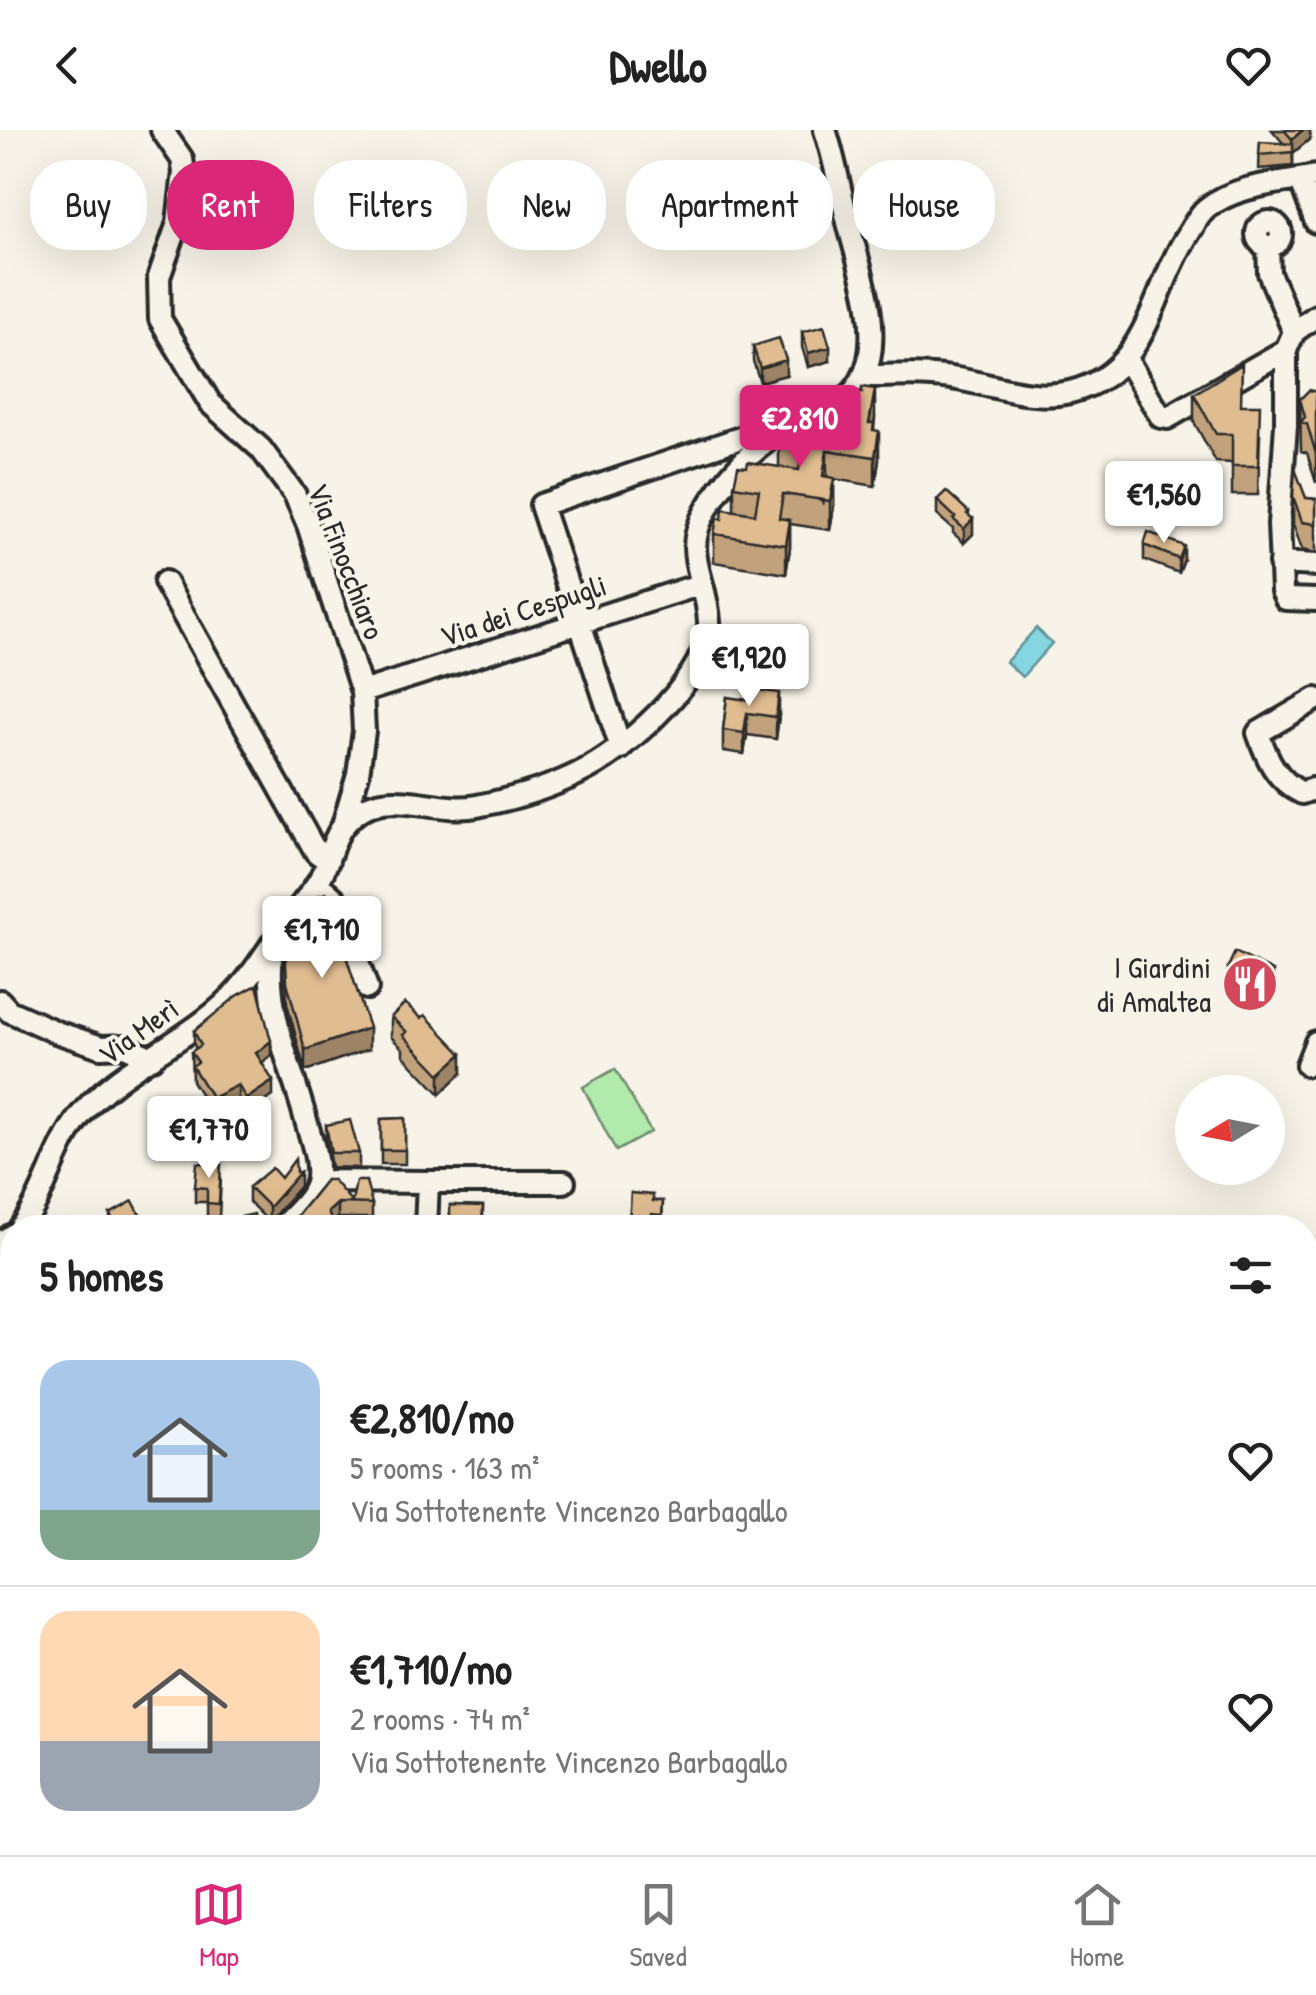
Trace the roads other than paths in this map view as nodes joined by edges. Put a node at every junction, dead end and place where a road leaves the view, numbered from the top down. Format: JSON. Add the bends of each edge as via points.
{"nodes":[{"id":1,"x":162,"y":130,"type":"edge"},
{"id":2,"x":825,"y":130,"type":"edge"},
{"id":3,"x":1308,"y":177,"type":"edge"},
{"id":4,"x":1316,"y":222,"type":"edge"},
{"id":5,"x":1268,"y":246,"type":"dead end"},
{"id":6,"x":1316,"y":316,"type":"edge"},
{"id":7,"x":1290,"y":341,"type":"junction"},
{"id":8,"x":1127,"y":360,"type":"junction"},
{"id":9,"x":865,"y":376,"type":"junction"},
{"id":10,"x":774,"y":436,"type":"junction"},
{"id":11,"x":1280,"y":563,"type":"junction"},
{"id":12,"x":1316,"y":565,"type":"edge"},
{"id":13,"x":165,"y":582,"type":"dead end"},
{"id":14,"x":702,"y":584,"type":"junction"},
{"id":15,"x":1316,"y":600,"type":"edge"},
{"id":16,"x":578,"y":624,"type":"junction"},
{"id":17,"x":362,"y":692,"type":"junction"},
{"id":18,"x":1316,"y":698,"type":"edge"},
{"id":19,"x":622,"y":748,"type":"junction"},
{"id":20,"x":1316,"y":791,"type":"edge"},
{"id":21,"x":343,"y":825,"type":"junction"},
{"id":22,"x":328,"y":861,"type":"junction"},
{"id":23,"x":317,"y":884,"type":"junction"},
{"id":24,"x":276,"y":938,"type":"junction"},
{"id":25,"x":367,"y":988,"type":"dead end"},
{"id":26,"x":237,"y":992,"type":"junction"},
{"id":27,"x":0,"y":1001,"type":"edge"},
{"id":28,"x":274,"y":1009,"type":"junction"},
{"id":29,"x":1316,"y":1042,"type":"edge"},
{"id":30,"x":152,"y":1058,"type":"junction"},
{"id":31,"x":1307,"y":1065,"type":"dead end"},
{"id":32,"x":317,"y":1180,"type":"junction"},
{"id":33,"x":428,"y":1182,"type":"junction"},
{"id":34,"x":564,"y":1182,"type":"dead end"},
{"id":35,"x":27,"y":1215,"type":"edge"},
{"id":36,"x":293,"y":1215,"type":"edge"},
{"id":37,"x":427,"y":1215,"type":"edge"}],
"edges":[{"from":1,"to":17,"type":"street","name":"Via Finocchiaro","via":[[184,172],[178,223],[159,277],[160,319],[210,403],[261,449],[295,496]]},
{"from":2,"to":9,"type":"street","via":[[870,326]]},
{"from":3,"to":4,"type":"street"},
{"from":3,"to":8,"type":"street","via":[[1234,192],[1204,210]]},
{"from":5,"to":7,"type":"street","via":[[1269,273]]},
{"from":6,"to":7,"type":"street"},
{"from":7,"to":8,"type":"street","via":[[1167,418]]},
{"from":7,"to":11,"type":"street"},
{"from":8,"to":9,"type":"street","via":[[1072,392],[1036,396],[953,378]]},
{"from":9,"to":10,"type":"street","via":[[834,409]]},
{"from":10,"to":14,"type":"street","via":[[740,464],[704,512],[692,541]]},
{"from":10,"to":16,"type":"street","via":[[758,432],[541,505]]},
{"from":11,"to":12,"type":"street"},
{"from":11,"to":15,"type":"street","via":[[1286,599]]},
{"from":13,"to":22,"type":"street","via":[[316,852]]},
{"from":14,"to":16,"type":"street","name":"Via dei Cespugli"},
{"from":14,"to":19,"type":"street","via":[[707,648]]},
{"from":16,"to":17,"type":"street","name":"Via dei Cespugli"},
{"from":16,"to":19,"type":"street"},
{"from":17,"to":21,"type":"street","name":"Via Finocchiaro","via":[[358,774]]},
{"from":18,"to":20,"type":"street","via":[[1258,733],[1288,786]]},
{"from":19,"to":21,"type":"street","via":[[586,770],[477,806],[450,809],[403,798],[363,810]]},
{"from":21,"to":22,"type":"street","name":"Via Finocchiaro"},
{"from":22,"to":23,"type":"street","name":"Via Finocchiaro"},
{"from":23,"to":24,"type":"street","name":"Via Finocchiaro"},
{"from":23,"to":25,"type":"street","via":[[335,899]]},
{"from":24,"to":26,"type":"street","name":"Via Merì"},
{"from":24,"to":28,"type":"street","via":[[270,960]]},
{"from":26,"to":28,"type":"street","via":[[265,993]]},
{"from":26,"to":30,"type":"street","name":"Via Merì"},
{"from":27,"to":30,"type":"street","via":[[20,1018],[56,1032]]},
{"from":28,"to":32,"type":"street"},
{"from":29,"to":31,"type":"street"},
{"from":30,"to":35,"type":"street","name":"Via Merì","via":[[80,1115]]},
{"from":32,"to":33,"type":"street"},
{"from":32,"to":36,"type":"street"},
{"from":33,"to":34,"type":"street"},
{"from":33,"to":37,"type":"street"}]}
